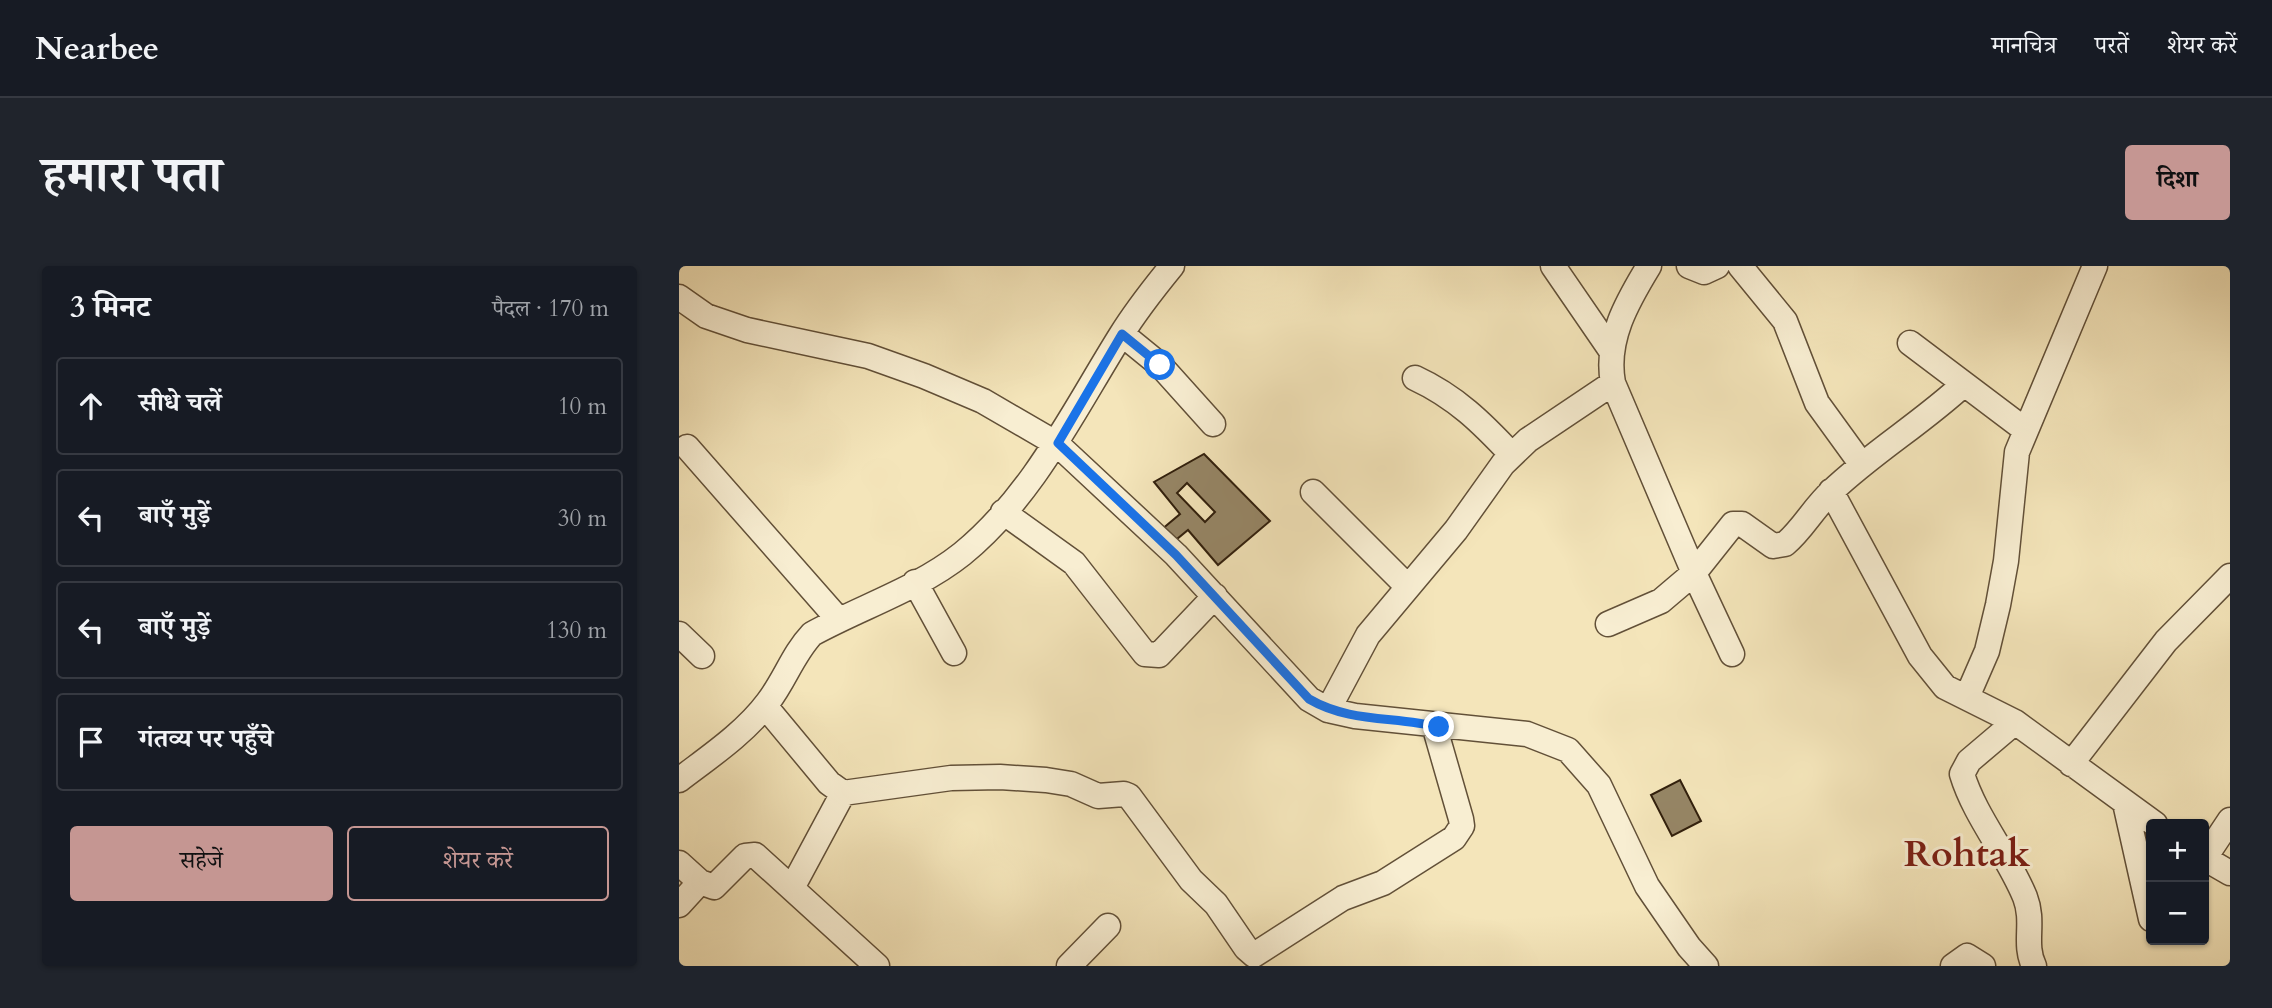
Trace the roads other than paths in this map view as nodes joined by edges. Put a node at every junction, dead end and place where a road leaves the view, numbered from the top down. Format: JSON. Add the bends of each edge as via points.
{"nodes":[{"id":1,"x":1172,"y":266,"type":"edge"},
{"id":2,"x":1553,"y":266,"type":"edge"},
{"id":3,"x":1649,"y":266,"type":"edge"},
{"id":4,"x":1689,"y":266,"type":"edge"},
{"id":5,"x":1717,"y":266,"type":"edge"},
{"id":6,"x":1739,"y":266,"type":"edge"},
{"id":7,"x":2095,"y":266,"type":"edge"},
{"id":8,"x":679,"y":297,"type":"edge"},
{"id":9,"x":1122,"y":334,"type":"junction"},
{"id":10,"x":1910,"y":343,"type":"dead end"},
{"id":11,"x":1610,"y":349,"type":"junction"},
{"id":12,"x":1415,"y":378,"type":"dead end"},
{"id":13,"x":1613,"y":383,"type":"junction"},
{"id":14,"x":1964,"y":384,"type":"junction"},
{"id":15,"x":1213,"y":424,"type":"dead end"},
{"id":16,"x":2024,"y":429,"type":"junction"},
{"id":17,"x":1058,"y":443,"type":"junction"},
{"id":18,"x":687,"y":447,"type":"dead end"},
{"id":19,"x":1512,"y":456,"type":"junction"},
{"id":20,"x":1862,"y":465,"type":"junction"},
{"id":21,"x":1831,"y":491,"type":"junction"},
{"id":22,"x":1313,"y":492,"type":"dead end"},
{"id":23,"x":1003,"y":512,"type":"junction"},
{"id":24,"x":1694,"y":573,"type":"junction"},
{"id":25,"x":2230,"y":576,"type":"edge"},
{"id":26,"x":915,"y":582,"type":"junction"},
{"id":27,"x":1407,"y":586,"type":"junction"},
{"id":28,"x":1215,"y":596,"type":"junction"},
{"id":29,"x":839,"y":620,"type":"junction"},
{"id":30,"x":1608,"y":624,"type":"dead end"},
{"id":31,"x":679,"y":634,"type":"edge"},
{"id":32,"x":954,"y":653,"type":"dead end"},
{"id":33,"x":1733,"y":654,"type":"dead end"},
{"id":34,"x":702,"y":656,"type":"dead end"},
{"id":35,"x":1967,"y":697,"type":"junction"},
{"id":36,"x":765,"y":706,"type":"junction"},
{"id":37,"x":1328,"y":710,"type":"junction"},
{"id":38,"x":2015,"y":722,"type":"junction"},
{"id":39,"x":1434,"y":725,"type":"junction"},
{"id":40,"x":2071,"y":764,"type":"junction"},
{"id":41,"x":679,"y":780,"type":"edge"},
{"id":42,"x":843,"y":793,"type":"junction"},
{"id":43,"x":2125,"y":803,"type":"junction"},
{"id":44,"x":2148,"y":819,"type":"edge"},
{"id":45,"x":2230,"y":820,"type":"edge"},
{"id":46,"x":2209,"y":852,"type":"edge"},
{"id":47,"x":2209,"y":862,"type":"edge"},
{"id":48,"x":679,"y":863,"type":"edge"},
{"id":49,"x":2230,"y":873,"type":"edge"},
{"id":50,"x":700,"y":882,"type":"junction"},
{"id":51,"x":792,"y":888,"type":"junction"},
{"id":52,"x":2146,"y":897,"type":"edge"},
{"id":53,"x":679,"y":905,"type":"edge"},
{"id":54,"x":1108,"y":926,"type":"dead end"},
{"id":55,"x":2026,"y":962,"type":"edge"},
{"id":56,"x":877,"y":966,"type":"edge"},
{"id":57,"x":1069,"y":966,"type":"edge"},
{"id":58,"x":1706,"y":966,"type":"edge"},
{"id":59,"x":1953,"y":966,"type":"edge"},
{"id":60,"x":1983,"y":966,"type":"edge"}],
"edges":[{"from":1,"to":9,"type":"street"},
{"from":2,"to":11,"type":"street"},
{"from":3,"to":11,"type":"street"},
{"from":4,"to":5,"type":"street","via":[[1704,272]]},
{"from":6,"to":20,"type":"street","via":[[1785,321],[1817,403]]},
{"from":7,"to":16,"type":"street"},
{"from":8,"to":17,"type":"street","via":[[706,316],[747,330],[868,356],[924,376],[983,401]]},
{"from":9,"to":15,"type":"street","via":[[1169,374]]},
{"from":9,"to":17,"type":"street"},
{"from":10,"to":14,"type":"street"},
{"from":11,"to":13,"type":"street"},
{"from":12,"to":19,"type":"street","via":[[1471,412]]},
{"from":13,"to":19,"type":"street","via":[[1528,440]]},
{"from":13,"to":24,"type":"street"},
{"from":14,"to":16,"type":"street"},
{"from":14,"to":20,"type":"street"},
{"from":16,"to":35,"type":"street","via":[[2017,452],[1998,605],[1987,651]]},
{"from":17,"to":23,"type":"street"},
{"from":17,"to":28,"type":"street"},
{"from":18,"to":29,"type":"street"},
{"from":19,"to":27,"type":"street"},
{"from":20,"to":21,"type":"street"},
{"from":21,"to":24,"type":"street","via":[[1793,538],[1780,547],[1742,524],[1733,524]]},
{"from":21,"to":35,"type":"street","via":[[1920,656],[1945,687]]},
{"from":22,"to":27,"type":"street"},
{"from":23,"to":26,"type":"street","via":[[960,555]]},
{"from":23,"to":28,"type":"street","via":[[1075,563],[1146,654],[1159,655]]},
{"from":24,"to":30,"type":"street","via":[[1661,601]]},
{"from":24,"to":33,"type":"street"},
{"from":25,"to":40,"type":"street","via":[[2166,642]]},
{"from":26,"to":29,"type":"street"},
{"from":26,"to":32,"type":"street"},
{"from":27,"to":37,"type":"street","via":[[1368,635]]},
{"from":28,"to":37,"type":"street","via":[[1309,699]]},
{"from":29,"to":36,"type":"street","via":[[812,634],[801,646]]},
{"from":31,"to":34,"type":"street"},
{"from":35,"to":38,"type":"street"},
{"from":36,"to":41,"type":"street"},
{"from":36,"to":42,"type":"street","via":[[829,783]]},
{"from":37,"to":39,"type":"street"},
{"from":38,"to":40,"type":"street"},
{"from":38,"to":55,"type":"street","via":[[1969,761],[1962,774],[2024,895],[2031,917]]},
{"from":39,"to":42,"type":"street","via":[[1461,819],[1460,831],[1383,883],[1343,898],[1259,955],[1246,948],[1135,801],[1124,794],[1098,796],[1059,782],[1000,777],[951,778]]},
{"from":39,"to":58,"type":"street","via":[[1527,734],[1568,750],[1599,785],[1647,886]]},
{"from":40,"to":43,"type":"street"},
{"from":42,"to":51,"type":"street"},
{"from":43,"to":44,"type":"street"},
{"from":43,"to":52,"type":"street"},
{"from":45,"to":46,"type":"street"},
{"from":47,"to":49,"type":"street"},
{"from":48,"to":50,"type":"street"},
{"from":50,"to":51,"type":"street","via":[[719,885],[751,854]]},
{"from":50,"to":53,"type":"street"},
{"from":51,"to":56,"type":"street"},
{"from":54,"to":57,"type":"street"},
{"from":59,"to":60,"type":"street","via":[[1967,956]]}]}
